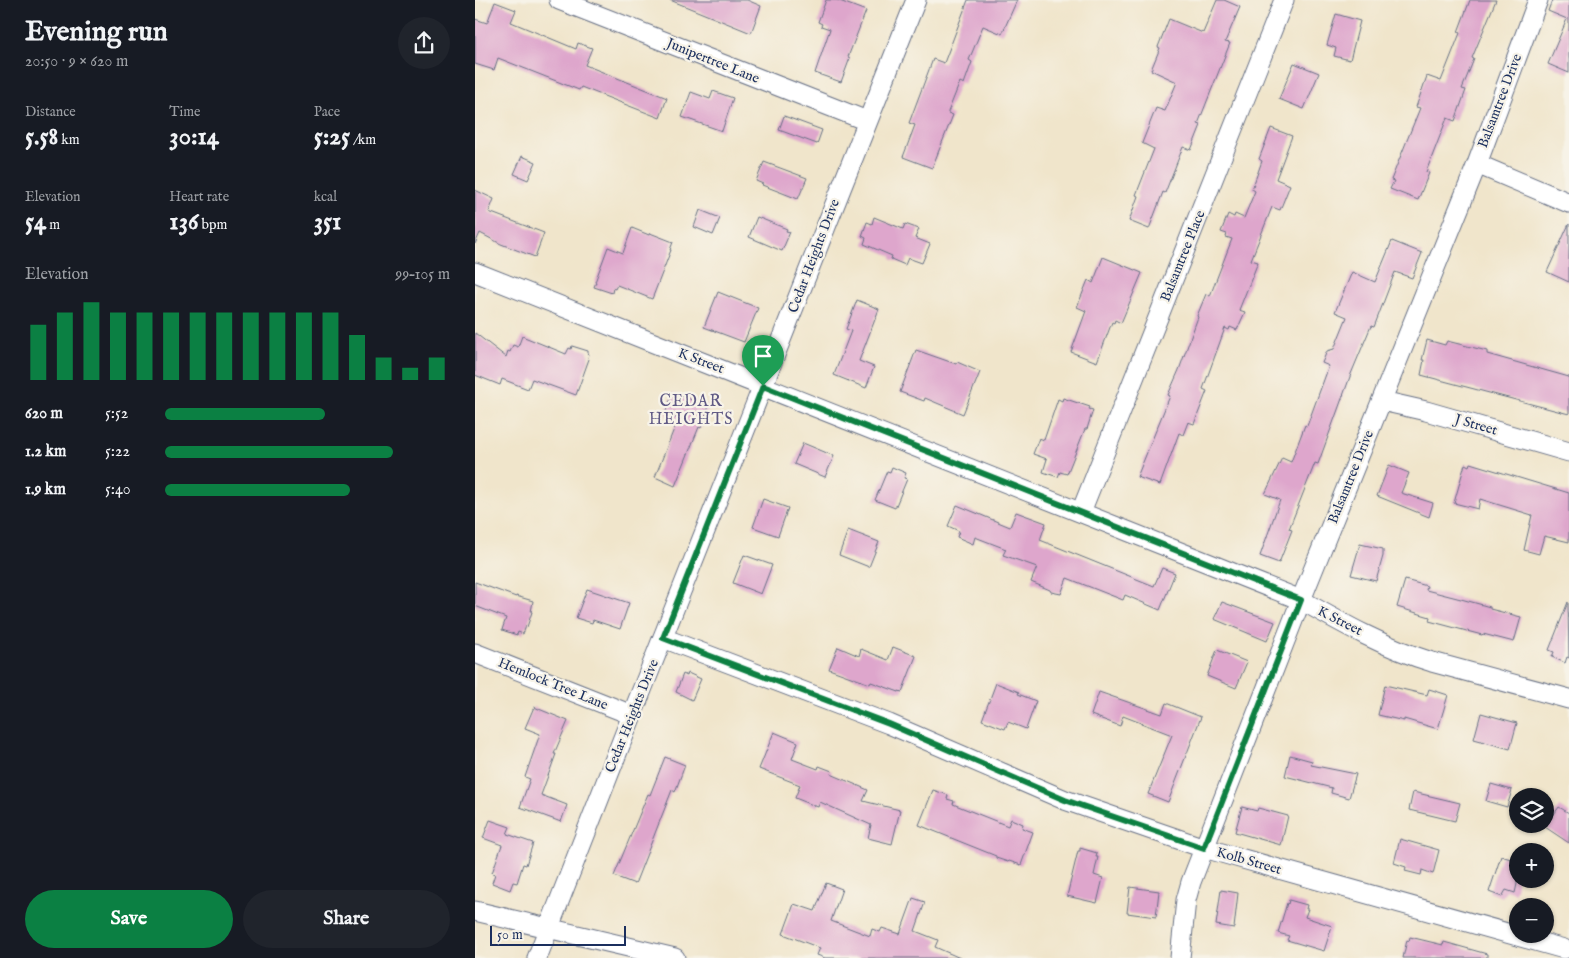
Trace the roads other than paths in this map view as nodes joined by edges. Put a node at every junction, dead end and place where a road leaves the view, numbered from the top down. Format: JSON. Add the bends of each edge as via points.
{"nodes":[{"id":1,"x":559,"y":0,"type":"edge"},
{"id":2,"x":916,"y":0,"type":"edge"},
{"id":3,"x":1284,"y":0,"type":"edge"},
{"id":4,"x":1539,"y":0,"type":"edge"},
{"id":5,"x":867,"y":121,"type":"junction"},
{"id":6,"x":1477,"y":164,"type":"junction"},
{"id":7,"x":1569,"y":203,"type":"edge"},
{"id":8,"x":475,"y":272,"type":"edge"},
{"id":9,"x":763,"y":386,"type":"junction"},
{"id":10,"x":1381,"y":401,"type":"junction"},
{"id":11,"x":1569,"y":452,"type":"edge"},
{"id":12,"x":1081,"y":512,"type":"junction"},
{"id":13,"x":1301,"y":600,"type":"junction"},
{"id":14,"x":663,"y":638,"type":"junction"},
{"id":15,"x":475,"y":653,"type":"edge"},
{"id":16,"x":1569,"y":699,"type":"edge"},
{"id":17,"x":632,"y":715,"type":"junction"},
{"id":18,"x":1204,"y":848,"type":"junction"},
{"id":19,"x":475,"y":911,"type":"edge"},
{"id":20,"x":549,"y":928,"type":"junction"},
{"id":21,"x":1566,"y":947,"type":"edge"},
{"id":22,"x":1536,"y":950,"type":"edge"},
{"id":23,"x":537,"y":958,"type":"edge"},
{"id":24,"x":675,"y":958,"type":"edge"},
{"id":25,"x":1180,"y":958,"type":"edge"}],
"edges":[{"from":1,"to":5,"type":"street","name":"Junipertree Lane"},
{"from":2,"to":5,"type":"street","name":"Cedar Heights Drive"},
{"from":3,"to":12,"type":"street","name":"Balsamtree Place"},
{"from":4,"to":6,"type":"street","name":"Balsamtree Drive"},
{"from":5,"to":9,"type":"street","name":"Cedar Heights Drive"},
{"from":6,"to":7,"type":"street"},
{"from":6,"to":10,"type":"street","name":"Balsamtree Drive"},
{"from":8,"to":9,"type":"street","name":"K Street"},
{"from":9,"to":12,"type":"street","name":"K Street"},
{"from":9,"to":14,"type":"street","name":"Cedar Heights Drive"},
{"from":10,"to":11,"type":"street","name":"J Street"},
{"from":10,"to":13,"type":"street","name":"Balsamtree Drive"},
{"from":12,"to":13,"type":"street","name":"K Street"},
{"from":13,"to":16,"type":"street","name":"K Street","via":[[1339,622],[1429,662]]},
{"from":13,"to":18,"type":"street","name":"Balsamtree Drive"},
{"from":14,"to":17,"type":"street","name":"Cedar Heights Drive"},
{"from":14,"to":18,"type":"street","name":"Kolb Street","via":[[889,724],[1065,800]]},
{"from":15,"to":17,"type":"street","name":"Hemlock Tree Lane"},
{"from":17,"to":20,"type":"street","name":"Cedar Heights Drive"},
{"from":18,"to":22,"type":"street","name":"Kolb Street"},
{"from":18,"to":25,"type":"street","name":"Balsamtree Drive","via":[[1186,900]]},
{"from":19,"to":20,"type":"street"},
{"from":20,"to":23,"type":"street","name":"Cedar Heights Drive"},
{"from":20,"to":24,"type":"street"},
{"from":21,"to":22,"type":"street","name":"Kolb Street"}]}
